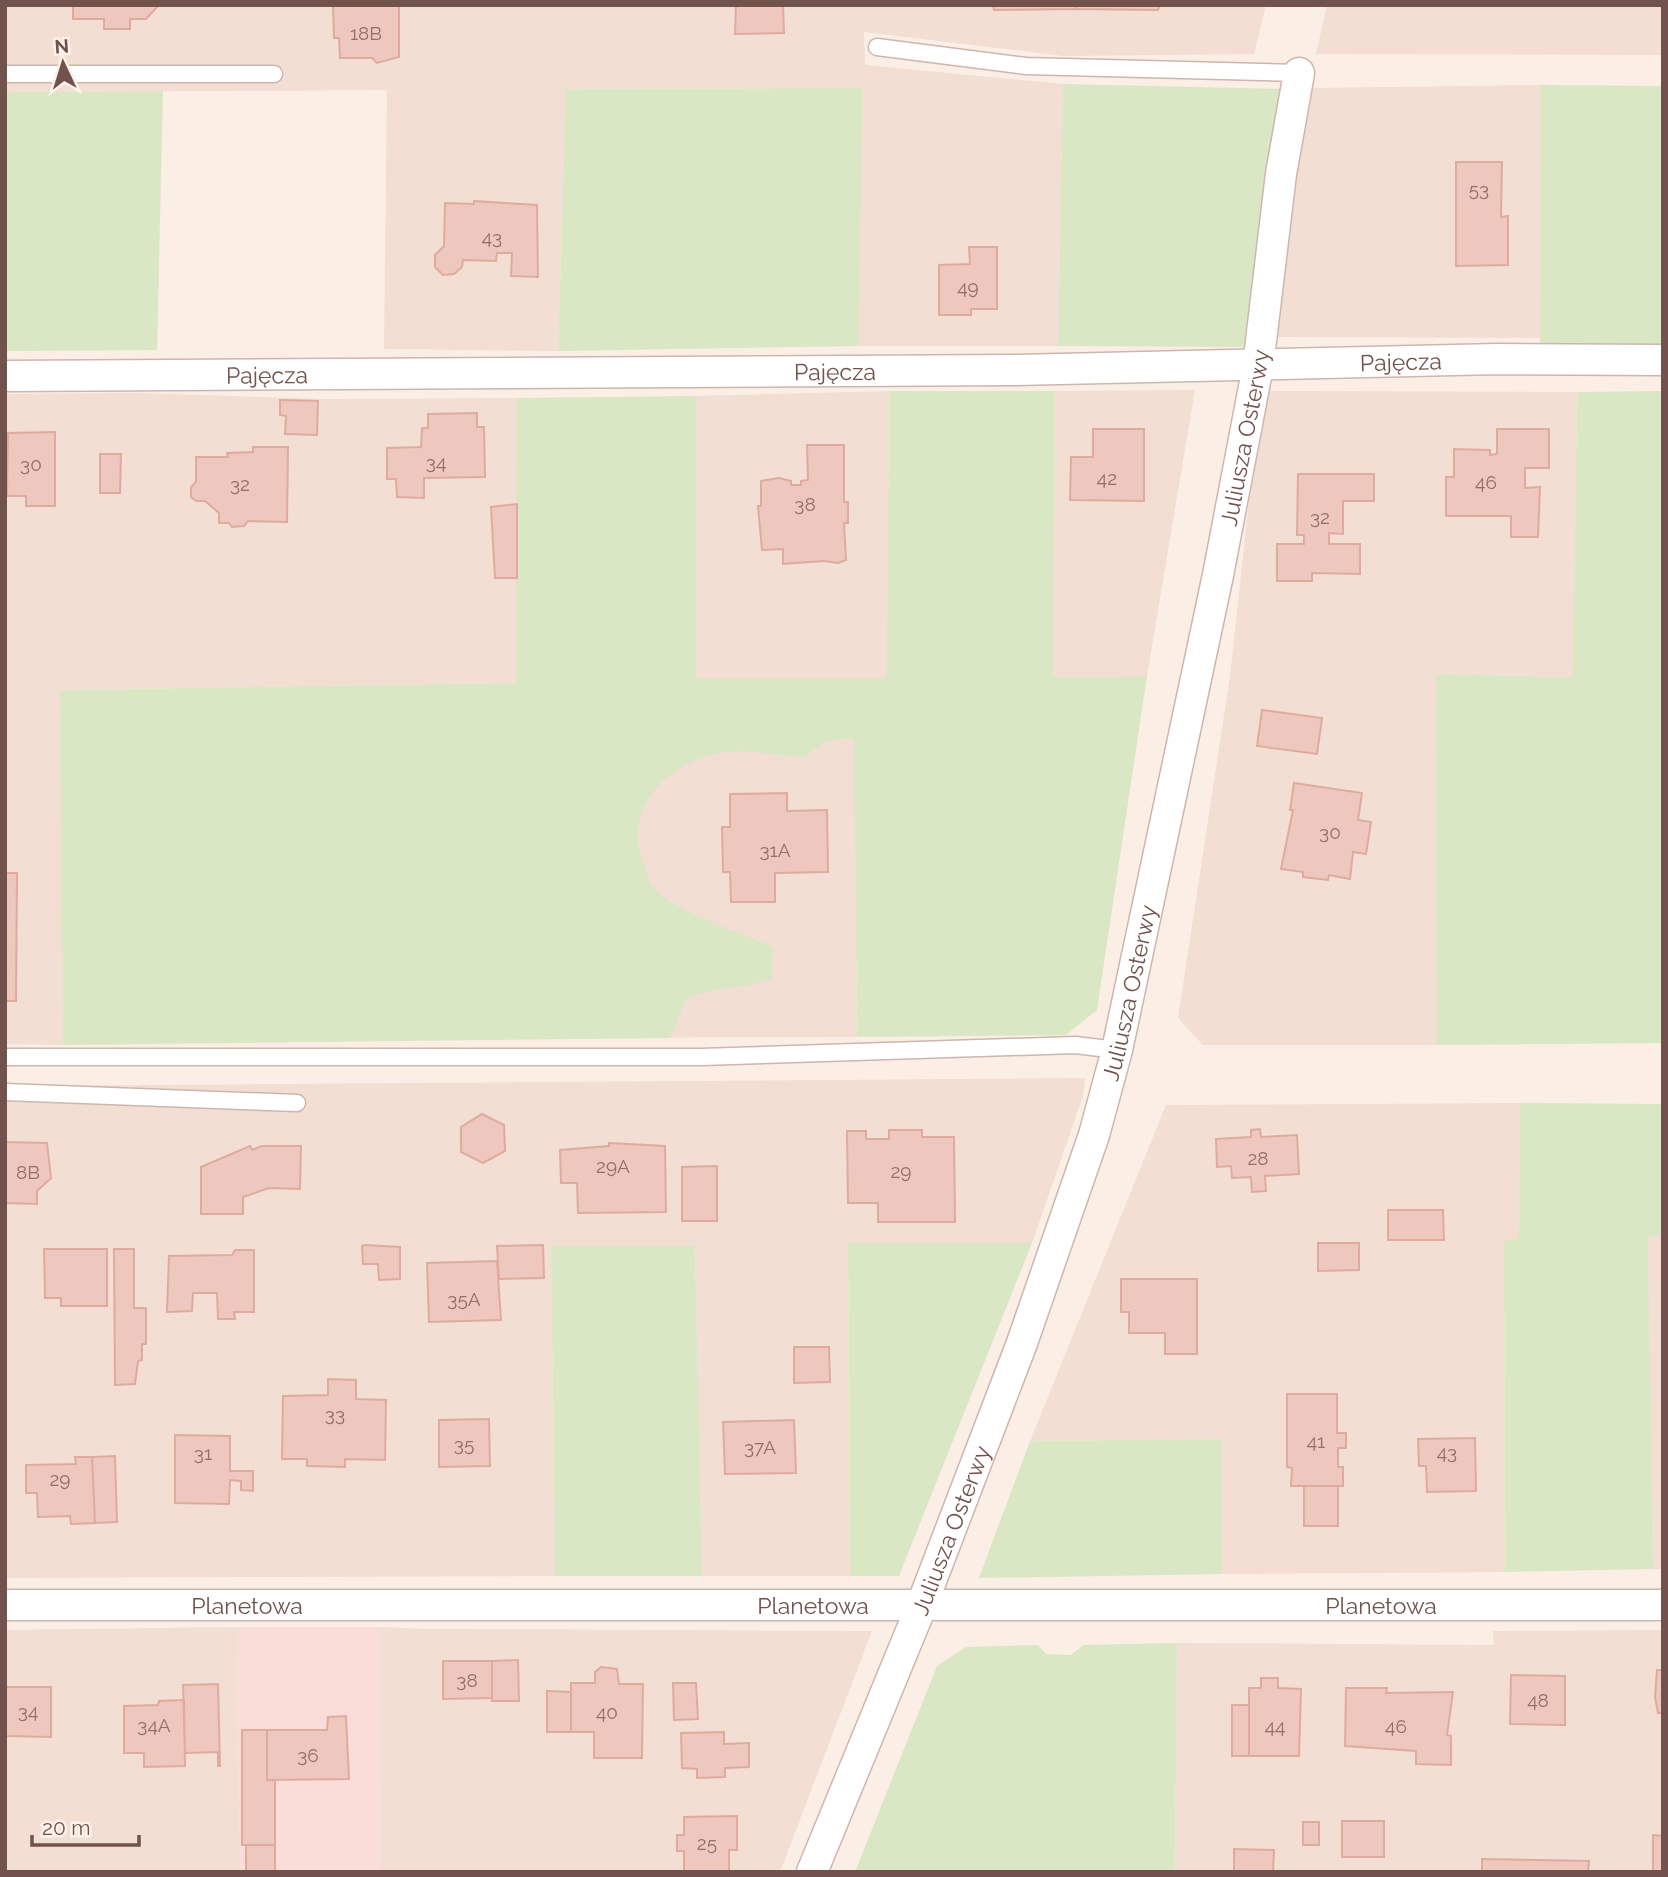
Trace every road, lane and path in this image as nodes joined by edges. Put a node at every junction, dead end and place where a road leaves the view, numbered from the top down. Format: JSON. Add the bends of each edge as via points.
{"nodes":[{"id":1,"x":877,"y":47,"type":"dead end"},
{"id":2,"x":1299,"y":73,"type":"joint"},
{"id":3,"x":274,"y":74,"type":"dead end"},
{"id":4,"x":5,"y":75,"type":"edge"},
{"id":5,"x":1663,"y":360,"type":"edge"},
{"id":6,"x":1258,"y":366,"type":"junction"},
{"id":7,"x":5,"y":376,"type":"edge"},
{"id":8,"x":1117,"y":1050,"type":"junction"},
{"id":9,"x":5,"y":1056,"type":"edge"},
{"id":10,"x":5,"y":1092,"type":"edge"},
{"id":11,"x":297,"y":1103,"type":"dead end"},
{"id":12,"x":5,"y":1605,"type":"edge"},
{"id":13,"x":1663,"y":1605,"type":"edge"},
{"id":14,"x":920,"y":1607,"type":"junction"},
{"id":15,"x":812,"y":1872,"type":"edge"}],
"edges":[{"from":1,"to":2,"type":"lane","via":[[1026,65]]},
{"from":2,"to":6,"type":"street","name":"Juliusza Osterwy","via":[[1281,174]]},
{"from":3,"to":4,"type":"lane"},
{"from":5,"to":6,"type":"street","name":"Pajęcza"},
{"from":6,"to":7,"type":"street","name":"Pajęcza"},
{"from":6,"to":8,"type":"street","name":"Juliusza Osterwy"},
{"from":8,"to":9,"type":"lane","via":[[1075,1045],[701,1057]]},
{"from":8,"to":14,"type":"street","name":"Juliusza Osterwy","via":[[1094,1135],[1022,1343]]},
{"from":10,"to":11,"type":"lane"},
{"from":12,"to":14,"type":"street","name":"Planetowa"},
{"from":13,"to":14,"type":"street","name":"Planetowa"},
{"from":14,"to":15,"type":"street","name":"Juliusza Osterwy"}]}
